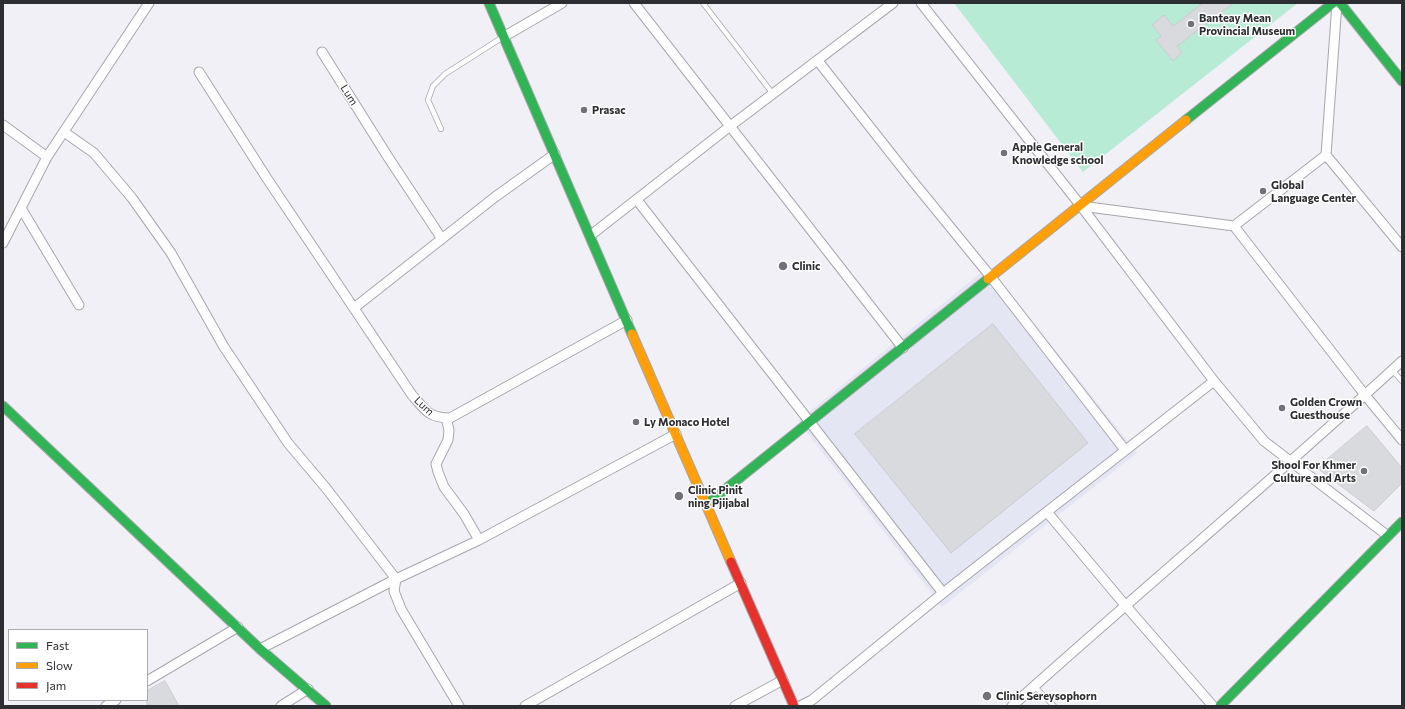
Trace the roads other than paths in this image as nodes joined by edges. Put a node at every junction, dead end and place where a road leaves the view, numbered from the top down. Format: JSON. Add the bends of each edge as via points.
{"nodes":[{"id":1,"x":149,"y":3,"type":"edge"},
{"id":2,"x":489,"y":3,"type":"edge"},
{"id":3,"x":562,"y":3,"type":"edge"},
{"id":4,"x":634,"y":3,"type":"edge"},
{"id":5,"x":703,"y":3,"type":"edge"},
{"id":6,"x":893,"y":3,"type":"edge"},
{"id":7,"x":922,"y":3,"type":"edge"},
{"id":8,"x":1333,"y":3,"type":"edge"},
{"id":9,"x":1337,"y":3,"type":"edge"},
{"id":10,"x":1340,"y":3,"type":"edge"},
{"id":11,"x":505,"y":36,"type":"junction"},
{"id":12,"x":322,"y":52,"type":"dead end"},
{"id":13,"x":818,"y":61,"type":"junction"},
{"id":14,"x":199,"y":72,"type":"dead end"},
{"id":15,"x":1402,"y":81,"type":"edge"},
{"id":16,"x":773,"y":94,"type":"junction"},
{"id":17,"x":3,"y":125,"type":"edge"},
{"id":18,"x":729,"y":127,"type":"junction"},
{"id":19,"x":441,"y":129,"type":"dead end"},
{"id":20,"x":64,"y":132,"type":"junction"},
{"id":21,"x":555,"y":154,"type":"junction"},
{"id":22,"x":1326,"y":155,"type":"junction"},
{"id":23,"x":47,"y":156,"type":"junction"},
{"id":24,"x":637,"y":200,"type":"junction"},
{"id":25,"x":1081,"y":206,"type":"junction"},
{"id":26,"x":21,"y":208,"type":"junction"},
{"id":27,"x":1234,"y":226,"type":"junction"},
{"id":28,"x":591,"y":235,"type":"junction"},
{"id":29,"x":442,"y":238,"type":"junction"},
{"id":30,"x":3,"y":243,"type":"edge"},
{"id":31,"x":1402,"y":247,"type":"edge"},
{"id":32,"x":991,"y":277,"type":"junction"},
{"id":33,"x":79,"y":305,"type":"dead end"},
{"id":34,"x":354,"y":308,"type":"junction"},
{"id":35,"x":627,"y":320,"type":"junction"},
{"id":36,"x":903,"y":348,"type":"junction"},
{"id":37,"x":1402,"y":361,"type":"edge"},
{"id":38,"x":1392,"y":370,"type":"junction"},
{"id":39,"x":1214,"y":381,"type":"junction"},
{"id":40,"x":1402,"y":381,"type":"edge"},
{"id":41,"x":1365,"y":395,"type":"junction"},
{"id":42,"x":3,"y":406,"type":"edge"},
{"id":43,"x":446,"y":418,"type":"junction"},
{"id":44,"x":810,"y":422,"type":"junction"},
{"id":45,"x":676,"y":434,"type":"junction"},
{"id":46,"x":1402,"y":440,"type":"edge"},
{"id":47,"x":1125,"y":450,"type":"junction"},
{"id":48,"x":1291,"y":462,"type":"junction"},
{"id":49,"x":707,"y":504,"type":"junction"},
{"id":50,"x":1047,"y":512,"type":"junction"},
{"id":51,"x":1400,"y":528,"type":"edge"},
{"id":52,"x":1388,"y":536,"type":"junction"},
{"id":53,"x":479,"y":540,"type":"junction"},
{"id":54,"x":396,"y":579,"type":"junction"},
{"id":55,"x":741,"y":583,"type":"junction"},
{"id":56,"x":943,"y":593,"type":"junction"},
{"id":57,"x":1125,"y":605,"type":"junction"},
{"id":58,"x":238,"y":627,"type":"junction"},
{"id":59,"x":260,"y":648,"type":"junction"},
{"id":60,"x":782,"y":680,"type":"junction"},
{"id":61,"x":148,"y":681,"type":"edge"},
{"id":62,"x":1034,"y":686,"type":"junction"},
{"id":63,"x":308,"y":689,"type":"junction"},
{"id":64,"x":281,"y":706,"type":"edge"},
{"id":65,"x":326,"y":706,"type":"edge"},
{"id":66,"x":459,"y":706,"type":"edge"},
{"id":67,"x":525,"y":706,"type":"edge"},
{"id":68,"x":735,"y":706,"type":"edge"},
{"id":69,"x":794,"y":706,"type":"edge"},
{"id":70,"x":800,"y":706,"type":"edge"},
{"id":71,"x":1012,"y":706,"type":"edge"},
{"id":72,"x":1054,"y":706,"type":"edge"},
{"id":73,"x":1214,"y":706,"type":"edge"},
{"id":74,"x":1220,"y":706,"type":"edge"}],
"edges":[{"from":1,"to":20,"type":"street"},
{"from":2,"to":11,"type":"street"},
{"from":3,"to":11,"type":"street"},
{"from":4,"to":18,"type":"street"},
{"from":5,"to":16,"type":"lane"},
{"from":6,"to":13,"type":"street"},
{"from":7,"to":25,"type":"street"},
{"from":8,"to":25,"type":"street"},
{"from":9,"to":22,"type":"street"},
{"from":10,"to":15,"type":"street"},
{"from":11,"to":19,"type":"lane","via":[[445,74],[433,86],[428,100]]},
{"from":11,"to":21,"type":"street"},
{"from":12,"to":29,"type":"street","name":"Lum"},
{"from":13,"to":16,"type":"street"},
{"from":13,"to":32,"type":"street"},
{"from":14,"to":34,"type":"street","name":"Lum"},
{"from":16,"to":18,"type":"street"},
{"from":17,"to":23,"type":"street"},
{"from":18,"to":24,"type":"street"},
{"from":18,"to":36,"type":"street"},
{"from":20,"to":23,"type":"street"},
{"from":20,"to":54,"type":"street","via":[[94,153],[132,198],[171,253],[224,347],[288,443]]},
{"from":21,"to":28,"type":"street"},
{"from":21,"to":29,"type":"street"},
{"from":22,"to":27,"type":"street"},
{"from":22,"to":31,"type":"street"},
{"from":23,"to":26,"type":"street"},
{"from":24,"to":28,"type":"street"},
{"from":24,"to":44,"type":"street"},
{"from":25,"to":27,"type":"street"},
{"from":25,"to":32,"type":"street"},
{"from":25,"to":39,"type":"street"},
{"from":26,"to":30,"type":"street"},
{"from":26,"to":33,"type":"street"},
{"from":27,"to":41,"type":"street"},
{"from":28,"to":35,"type":"street"},
{"from":29,"to":34,"type":"street"},
{"from":32,"to":36,"type":"street"},
{"from":32,"to":47,"type":"street"},
{"from":34,"to":43,"type":"street","name":"Lum","via":[[412,395],[427,412],[437,418]]},
{"from":35,"to":43,"type":"street","name":"Lum","via":[[457,415]]},
{"from":35,"to":45,"type":"street"},
{"from":36,"to":44,"type":"street"},
{"from":37,"to":38,"type":"street"},
{"from":38,"to":40,"type":"lane"},
{"from":38,"to":41,"type":"street"},
{"from":39,"to":47,"type":"street"},
{"from":39,"to":48,"type":"street","via":[[1264,440]]},
{"from":41,"to":46,"type":"street"},
{"from":41,"to":48,"type":"street"},
{"from":42,"to":58,"type":"street"},
{"from":43,"to":53,"type":"street","via":[[448,440],[436,464],[438,472],[444,487]]},
{"from":44,"to":49,"type":"street"},
{"from":44,"to":56,"type":"street"},
{"from":45,"to":49,"type":"street"},
{"from":45,"to":53,"type":"street"},
{"from":47,"to":50,"type":"street"},
{"from":48,"to":52,"type":"street"},
{"from":48,"to":57,"type":"street"},
{"from":49,"to":55,"type":"street"},
{"from":50,"to":56,"type":"street"},
{"from":50,"to":57,"type":"street"},
{"from":51,"to":52,"type":"street"},
{"from":52,"to":74,"type":"street"},
{"from":53,"to":54,"type":"street"},
{"from":54,"to":59,"type":"street"},
{"from":54,"to":66,"type":"street","via":[[394,591],[401,609]]},
{"from":55,"to":60,"type":"street"},
{"from":55,"to":67,"type":"street"},
{"from":56,"to":70,"type":"street","via":[[812,700]]},
{"from":57,"to":62,"type":"street"},
{"from":57,"to":73,"type":"street"},
{"from":58,"to":59,"type":"street"},
{"from":58,"to":61,"type":"street"},
{"from":59,"to":63,"type":"street"},
{"from":60,"to":68,"type":"street"},
{"from":60,"to":69,"type":"street"},
{"from":62,"to":71,"type":"street"},
{"from":62,"to":72,"type":"lane"},
{"from":63,"to":64,"type":"street"},
{"from":63,"to":65,"type":"street"}]}
